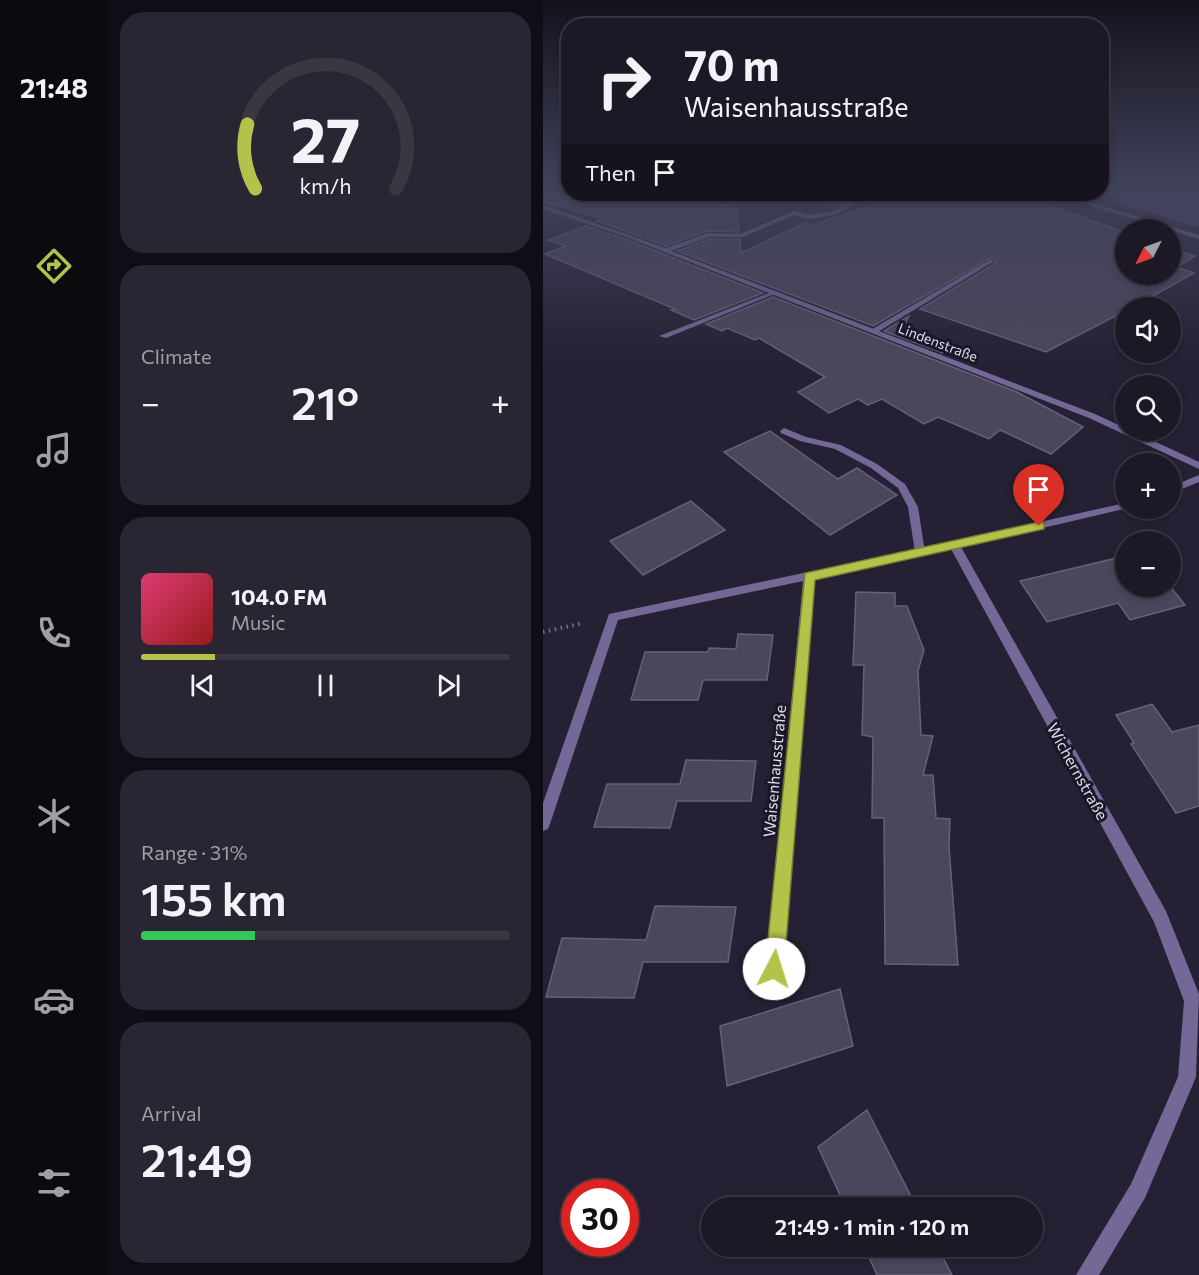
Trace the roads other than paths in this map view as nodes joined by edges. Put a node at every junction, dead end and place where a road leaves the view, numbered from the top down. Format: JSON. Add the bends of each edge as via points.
{"nodes":[{"id":1,"x":653,"y":246,"type":"edge"},
{"id":2,"x":676,"y":246,"type":"edge"},
{"id":3,"x":664,"y":251,"type":"junction"},
{"id":4,"x":991,"y":261,"type":"dead end"},
{"id":5,"x":774,"y":293,"type":"junction"},
{"id":6,"x":873,"y":331,"type":"junction"},
{"id":7,"x":663,"y":336,"type":"dead end"},
{"id":8,"x":784,"y":431,"type":"dead end"},
{"id":9,"x":1199,"y":466,"type":"edge"},
{"id":10,"x":1199,"y":478,"type":"edge"},
{"id":11,"x":1181,"y":487,"type":"edge"},
{"id":12,"x":1115,"y":508,"type":"edge"},
{"id":13,"x":954,"y":546,"type":"junction"},
{"id":14,"x":920,"y":552,"type":"junction"},
{"id":15,"x":809,"y":577,"type":"junction"},
{"id":16,"x":543,"y":824,"type":"edge"},
{"id":17,"x":774,"y":969,"type":"dead end"},
{"id":18,"x":1196,"y":1001,"type":"edge"},
{"id":19,"x":1087,"y":1275,"type":"edge"}],
"edges":[{"from":1,"to":3,"type":"street","name":"Lindenstraße"},
{"from":2,"to":3,"type":"street"},
{"from":3,"to":5,"type":"street","name":"Lindenstraße"},
{"from":4,"to":6,"type":"street"},
{"from":5,"to":6,"type":"street","name":"Lindenstraße"},
{"from":5,"to":7,"type":"street"},
{"from":6,"to":9,"type":"street","name":"Lindenstraße","via":[[1092,416]]},
{"from":8,"to":14,"type":"street","via":[[803,440],[839,447],[902,486],[913,507]]},
{"from":10,"to":11,"type":"street"},
{"from":12,"to":13,"type":"street"},
{"from":13,"to":14,"type":"street"},
{"from":13,"to":18,"type":"street","name":"Wichernstraße","via":[[1159,917]]},
{"from":14,"to":15,"type":"street"},
{"from":15,"to":16,"type":"street","via":[[613,617]]},
{"from":15,"to":17,"type":"street","name":"Waisenhausstraße"},
{"from":18,"to":19,"type":"street","name":"Wichernstraße","via":[[1187,1077],[1138,1191]]}]}
